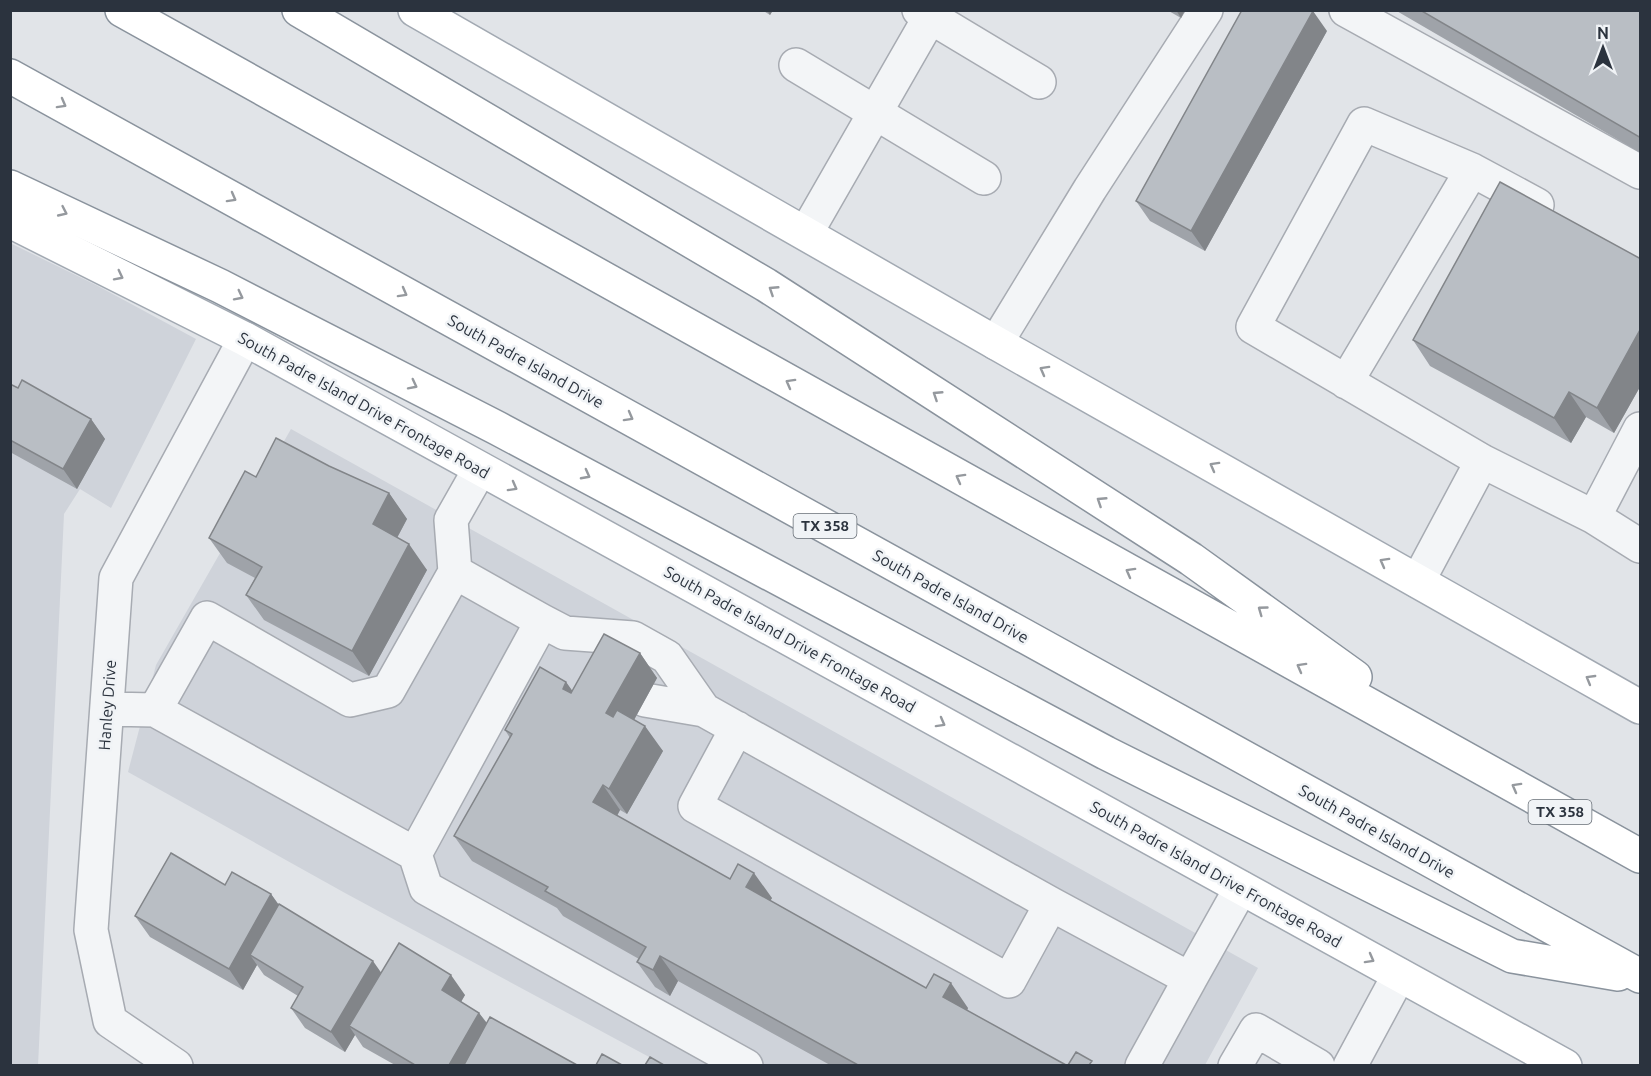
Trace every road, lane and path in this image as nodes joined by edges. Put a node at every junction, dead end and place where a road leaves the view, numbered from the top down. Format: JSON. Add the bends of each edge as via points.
{"nodes":[{"id":1,"x":122,"y":10,"type":"edge"},
{"id":2,"x":299,"y":10,"type":"edge"},
{"id":3,"x":1206,"y":10,"type":"edge"},
{"id":4,"x":1346,"y":10,"type":"edge"},
{"id":5,"x":928,"y":13,"type":"edge"},
{"id":6,"x":428,"y":14,"type":"edge"},
{"id":7,"x":796,"y":65,"type":"dead end"},
{"id":8,"x":10,"y":76,"type":"edge"},
{"id":9,"x":1039,"y":82,"type":"dead end"},
{"id":10,"x":876,"y":113,"type":"junction"},
{"id":11,"x":1472,"y":170,"type":"junction"},
{"id":12,"x":1641,"y":172,"type":"edge"},
{"id":13,"x":984,"y":178,"type":"dead end"},
{"id":14,"x":10,"y":187,"type":"edge"},
{"id":15,"x":10,"y":221,"type":"edge"},
{"id":16,"x":1567,"y":221,"type":"edge"},
{"id":17,"x":806,"y":233,"type":"junction"},
{"id":18,"x":245,"y":339,"type":"junction"},
{"id":19,"x":996,"y":343,"type":"junction"},
{"id":20,"x":1346,"y":382,"type":"junction"},
{"id":21,"x":1641,"y":429,"type":"edge"},
{"id":22,"x":1482,"y":461,"type":"junction"},
{"id":23,"x":480,"y":469,"type":"junction"},
{"id":24,"x":1594,"y":516,"type":"junction"},
{"id":25,"x":1641,"y":546,"type":"edge"},
{"id":26,"x":455,"y":572,"type":"junction"},
{"id":27,"x":1418,"y":581,"type":"junction"},
{"id":28,"x":554,"y":627,"type":"junction"},
{"id":29,"x":595,"y":665,"type":"edge"},
{"id":30,"x":645,"y":700,"type":"dead end"},
{"id":31,"x":1641,"y":708,"type":"edge"},
{"id":32,"x":106,"y":709,"type":"junction"},
{"id":33,"x":155,"y":710,"type":"junction"},
{"id":34,"x":704,"y":710,"type":"junction"},
{"id":35,"x":737,"y":728,"type":"junction"},
{"id":36,"x":1480,"y":767,"type":"junction"},
{"id":37,"x":415,"y":854,"type":"junction"},
{"id":38,"x":1641,"y":856,"type":"edge"},
{"id":39,"x":1241,"y":888,"type":"junction"},
{"id":40,"x":1051,"y":904,"type":"junction"},
{"id":41,"x":1400,"y":975,"type":"junction"},
{"id":42,"x":1641,"y":977,"type":"edge"},
{"id":43,"x":1190,"y":980,"type":"junction"},
{"id":44,"x":176,"y":1065,"type":"edge"},
{"id":45,"x":746,"y":1065,"type":"edge"},
{"id":46,"x":1142,"y":1065,"type":"edge"},
{"id":47,"x":1235,"y":1065,"type":"edge"},
{"id":48,"x":1318,"y":1065,"type":"edge"},
{"id":49,"x":1350,"y":1065,"type":"edge"},
{"id":50,"x":1565,"y":1065,"type":"edge"}],
"edges":[{"from":36,"to":1,"type":"main road","number":"TX 358","one_way":true},
{"from":36,"to":2,"type":"main road","one_way":true,"via":[[1191,559],[766,285]]},
{"from":3,"to":19,"type":"street"},
{"from":4,"to":12,"type":"street"},
{"from":5,"to":9,"type":"street"},
{"from":5,"to":10,"type":"street"},
{"from":6,"to":17,"type":"main road"},
{"from":7,"to":10,"type":"street"},
{"from":8,"to":42,"type":"main road","name":"South Padre Island Drive","number":"TX 358","one_way":true},
{"from":10,"to":13,"type":"street"},
{"from":10,"to":17,"type":"street"},
{"from":11,"to":16,"type":"street"},
{"from":11,"to":20,"type":"street"},
{"from":11,"to":20,"type":"street","via":[[1364,124],[1253,327]]},
{"from":14,"to":42,"type":"main road","one_way":true,"via":[[231,291],[1106,753],[1512,956]]},
{"from":15,"to":18,"type":"main road","name":"South Padre Island Drive Frontage Road","one_way":true},
{"from":17,"to":19,"type":"main road"},
{"from":18,"to":23,"type":"main road","name":"South Padre Island Drive Frontage Road"},
{"from":18,"to":32,"type":"street","name":"Hanley Drive","via":[[116,578]]},
{"from":27,"to":19,"type":"main road","one_way":true},
{"from":20,"to":22,"type":"street"},
{"from":21,"to":24,"type":"street"},
{"from":22,"to":24,"type":"street"},
{"from":22,"to":27,"type":"street"},
{"from":23,"to":26,"type":"street","via":[[450,520]]},
{"from":23,"to":39,"type":"main road","name":"South Padre Island Drive Frontage Road","one_way":true},
{"from":24,"to":25,"type":"street"},
{"from":26,"to":28,"type":"street"},
{"from":26,"to":33,"type":"street","via":[[388,691],[350,700],[207,618]]},
{"from":31,"to":27,"type":"main road","one_way":true},
{"from":28,"to":29,"type":"street"},
{"from":28,"to":34,"type":"street","via":[[633,638],[667,657]]},
{"from":28,"to":37,"type":"street"},
{"from":30,"to":34,"type":"street"},
{"from":32,"to":33,"type":"street"},
{"from":32,"to":44,"type":"street","name":"Hanley Drive","via":[[91,930],[110,1021]]},
{"from":33,"to":37,"type":"street"},
{"from":34,"to":35,"type":"street"},
{"from":35,"to":40,"type":"street"},
{"from":35,"to":40,"type":"street","via":[[695,806],[1010,981]]},
{"from":38,"to":36,"type":"main road","number":"TX 358","one_way":true},
{"from":37,"to":45,"type":"street","via":[[426,888]]},
{"from":39,"to":41,"type":"main road","name":"South Padre Island Drive Frontage Road","one_way":true},
{"from":39,"to":43,"type":"street"},
{"from":40,"to":43,"type":"street"},
{"from":41,"to":49,"type":"street"},
{"from":41,"to":50,"type":"main road","name":"South Padre Island Drive Frontage Road"},
{"from":43,"to":46,"type":"street"},
{"from":47,"to":48,"type":"street","via":[[1256,1030]]}]}
